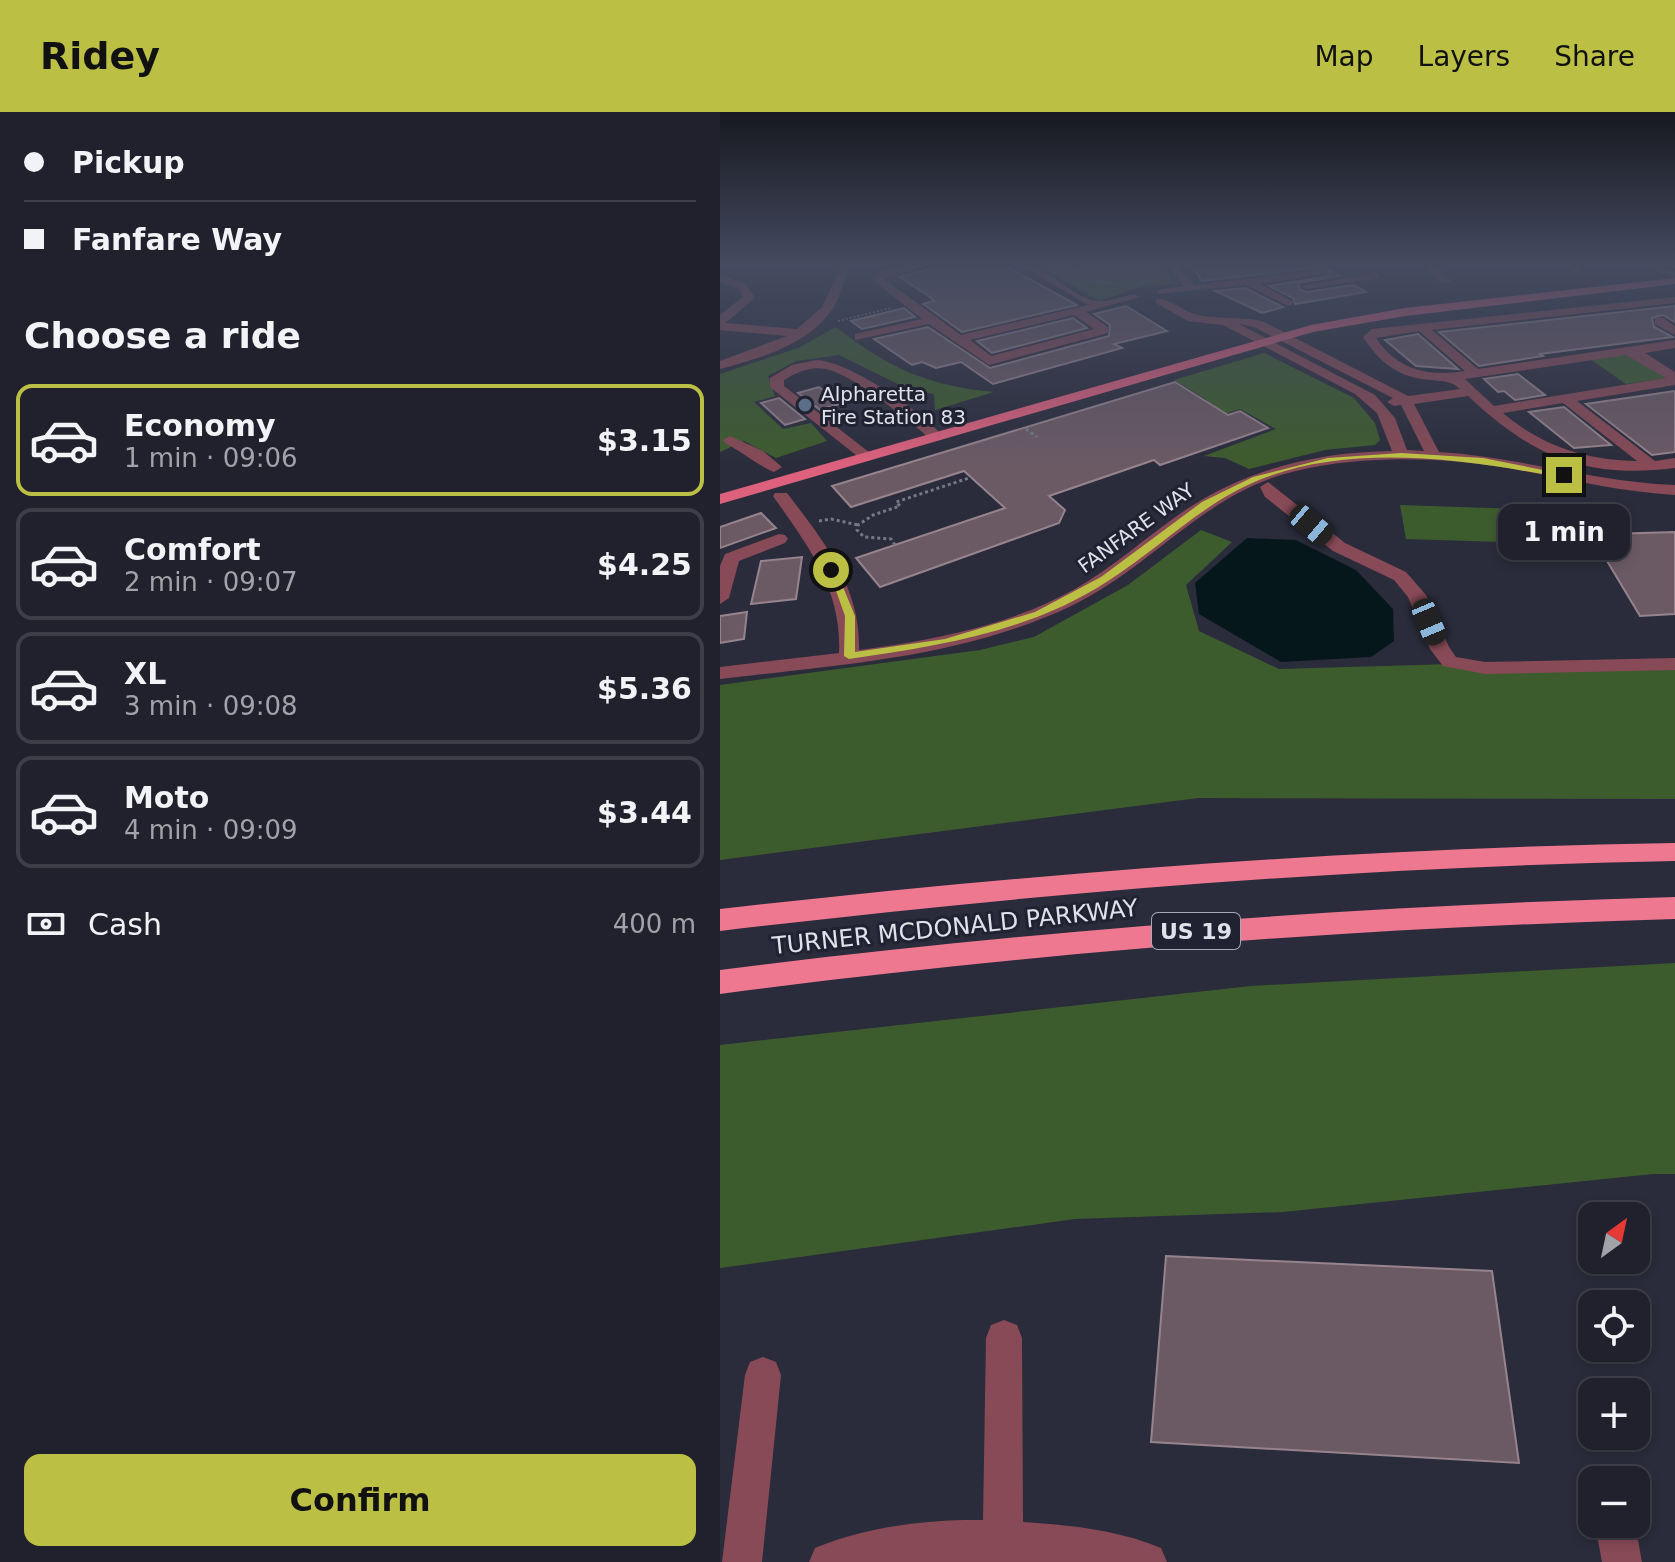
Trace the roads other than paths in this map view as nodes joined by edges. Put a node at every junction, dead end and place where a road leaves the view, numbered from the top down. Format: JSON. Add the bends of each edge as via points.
{"nodes":[{"id":1,"x":749,"y":331,"type":"edge"},
{"id":2,"x":800,"y":331,"type":"edge"},
{"id":3,"x":886,"y":331,"type":"edge"},
{"id":4,"x":947,"y":331,"type":"edge"},
{"id":5,"x":993,"y":331,"type":"edge"},
{"id":6,"x":1102,"y":331,"type":"edge"},
{"id":7,"x":1238,"y":331,"type":"edge"},
{"id":8,"x":1259,"y":331,"type":"edge"},
{"id":9,"x":1279,"y":331,"type":"edge"},
{"id":10,"x":1309,"y":331,"type":"edge"},
{"id":11,"x":1388,"y":331,"type":"edge"},
{"id":12,"x":1426,"y":331,"type":"edge"},
{"id":13,"x":757,"y":332,"type":"junction"},
{"id":14,"x":797,"y":333,"type":"junction"},
{"id":15,"x":1243,"y":334,"type":"junction"},
{"id":16,"x":1262,"y":335,"type":"junction"},
{"id":17,"x":1281,"y":336,"type":"junction"},
{"id":18,"x":859,"y":337,"type":"dead end"},
{"id":19,"x":960,"y":339,"type":"junction"},
{"id":20,"x":784,"y":340,"type":"junction"},
{"id":21,"x":1616,"y":340,"type":"dead end"},
{"id":22,"x":1675,"y":344,"type":"edge"},
{"id":23,"x":1633,"y":351,"type":"junction"},
{"id":24,"x":1583,"y":357,"type":"junction"},
{"id":25,"x":720,"y":365,"type":"edge"},
{"id":26,"x":1476,"y":374,"type":"junction"},
{"id":27,"x":1454,"y":377,"type":"junction"},
{"id":28,"x":1675,"y":380,"type":"edge"},
{"id":29,"x":1625,"y":389,"type":"junction"},
{"id":30,"x":1471,"y":392,"type":"junction"},
{"id":31,"x":1565,"y":398,"type":"junction"},
{"id":32,"x":1405,"y":400,"type":"junction"},
{"id":33,"x":1380,"y":404,"type":"junction"},
{"id":34,"x":974,"y":410,"type":"dead end"},
{"id":35,"x":1493,"y":410,"type":"junction"},
{"id":36,"x":936,"y":436,"type":"junction"},
{"id":37,"x":730,"y":440,"type":"dead end"},
{"id":38,"x":855,"y":447,"type":"junction"},
{"id":39,"x":1401,"y":455,"type":"junction"},
{"id":40,"x":1434,"y":456,"type":"junction"},
{"id":41,"x":1675,"y":463,"type":"edge"},
{"id":42,"x":780,"y":465,"type":"joint"},
{"id":43,"x":1654,"y":467,"type":"junction"},
{"id":44,"x":821,"y":469,"type":"junction"},
{"id":45,"x":755,"y":472,"type":"dead end"},
{"id":46,"x":1262,"y":483,"type":"junction"},
{"id":47,"x":1675,"y":490,"type":"edge"},
{"id":48,"x":742,"y":493,"type":"junction"},
{"id":49,"x":781,"y":496,"type":"junction"},
{"id":50,"x":720,"y":499,"type":"edge"},
{"id":51,"x":779,"y":539,"type":"dead end"},
{"id":52,"x":726,"y":559,"type":"edge"},
{"id":53,"x":720,"y":598,"type":"edge"},
{"id":54,"x":849,"y":656,"type":"junction"},
{"id":55,"x":1675,"y":664,"type":"edge"},
{"id":56,"x":720,"y":673,"type":"edge"},
{"id":57,"x":1675,"y":852,"type":"edge"},
{"id":58,"x":1675,"y":908,"type":"edge"},
{"id":59,"x":720,"y":920,"type":"edge"},
{"id":60,"x":720,"y":982,"type":"edge"},
{"id":61,"x":1004,"y":1338,"type":"dead end"},
{"id":62,"x":763,"y":1375,"type":"dead end"},
{"id":63,"x":1618,"y":1538,"type":"edge"},
{"id":64,"x":1003,"y":1542,"type":"junction"},
{"id":65,"x":742,"y":1562,"type":"edge"},
{"id":66,"x":829,"y":1562,"type":"edge"},
{"id":67,"x":1147,"y":1562,"type":"edge"},
{"id":68,"x":1622,"y":1562,"type":"edge"}],
"edges":[{"from":1,"to":13,"type":"street"},
{"from":2,"to":14,"type":"street"},
{"from":3,"to":18,"type":"street"},
{"from":4,"to":19,"type":"street"},
{"from":5,"to":19,"type":"street"},
{"from":6,"to":19,"type":"street","via":[[989,361]]},
{"from":7,"to":15,"type":"street"},
{"from":8,"to":16,"type":"street"},
{"from":9,"to":16,"type":"main road"},
{"from":10,"to":17,"type":"main road"},
{"from":11,"to":27,"type":"street","via":[[1370,339],[1408,374]]},
{"from":12,"to":26,"type":"street"},
{"from":13,"to":14,"type":"street"},
{"from":13,"to":20,"type":"street"},
{"from":14,"to":20,"type":"street"},
{"from":15,"to":16,"type":"street"},
{"from":15,"to":34,"type":"main road"},
{"from":16,"to":17,"type":"street"},
{"from":16,"to":33,"type":"street"},
{"from":16,"to":36,"type":"main road"},
{"from":17,"to":32,"type":"street"},
{"from":20,"to":25,"type":"street"},
{"from":21,"to":23,"type":"street"},
{"from":22,"to":23,"type":"street"},
{"from":23,"to":24,"type":"street"},
{"from":23,"to":28,"type":"street"},
{"from":24,"to":26,"type":"street"},
{"from":24,"to":29,"type":"street"},
{"from":26,"to":27,"type":"street"},
{"from":27,"to":30,"type":"street"},
{"from":28,"to":29,"type":"street"},
{"from":29,"to":31,"type":"street"},
{"from":30,"to":32,"type":"street"},
{"from":30,"to":35,"type":"street"},
{"from":31,"to":35,"type":"street"},
{"from":31,"to":43,"type":"street"},
{"from":32,"to":33,"type":"street"},
{"from":32,"to":40,"type":"street"},
{"from":33,"to":39,"type":"street"},
{"from":35,"to":43,"type":"street","via":[[1536,444],[1555,452]]},
{"from":36,"to":38,"type":"main road"},
{"from":36,"to":38,"type":"street","via":[[835,366],[809,365],[777,378],[777,387]]},
{"from":37,"to":42,"type":"street"},
{"from":38,"to":44,"type":"main road"},
{"from":39,"to":40,"type":"street","name":"FANFARE WAY"},
{"from":39,"to":46,"type":"street","name":"FANFARE WAY","via":[[1328,461]]},
{"from":40,"to":47,"type":"street","name":"FANFARE WAY"},
{"from":41,"to":43,"type":"street"},
{"from":42,"to":45,"type":"main road"},
{"from":44,"to":48,"type":"main road"},
{"from":44,"to":49,"type":"main road","via":[[785,487]]},
{"from":46,"to":54,"type":"street","name":"FANFARE WAY","via":[[1206,503],[1089,589],[1039,614],[946,642]]},
{"from":46,"to":55,"type":"street","via":[[1339,547],[1400,576],[1417,595],[1450,662],[1485,668]]},
{"from":48,"to":49,"type":"main road"},
{"from":48,"to":50,"type":"main road"},
{"from":49,"to":54,"type":"street","via":[[817,543],[846,600],[852,634]]},
{"from":51,"to":52,"type":"street"},
{"from":52,"to":53,"type":"street"},
{"from":54,"to":56,"type":"street","name":"FANFARE WAY"},
{"from":57,"to":59,"type":"highway","name":"TURNER MCDONALD PARKWAY","via":[[1252,868],[989,889]]},
{"from":58,"to":60,"type":"highway","name":"TURNER MCDONALD PARKWAY","number":"US 19","via":[[1414,916],[1127,936]]},
{"from":61,"to":64,"type":"street"},
{"from":62,"to":65,"type":"street"},
{"from":63,"to":68,"type":"street"},
{"from":64,"to":66,"type":"street","via":[[921,1544]]},
{"from":64,"to":67,"type":"street","via":[[1089,1548]]}]}
